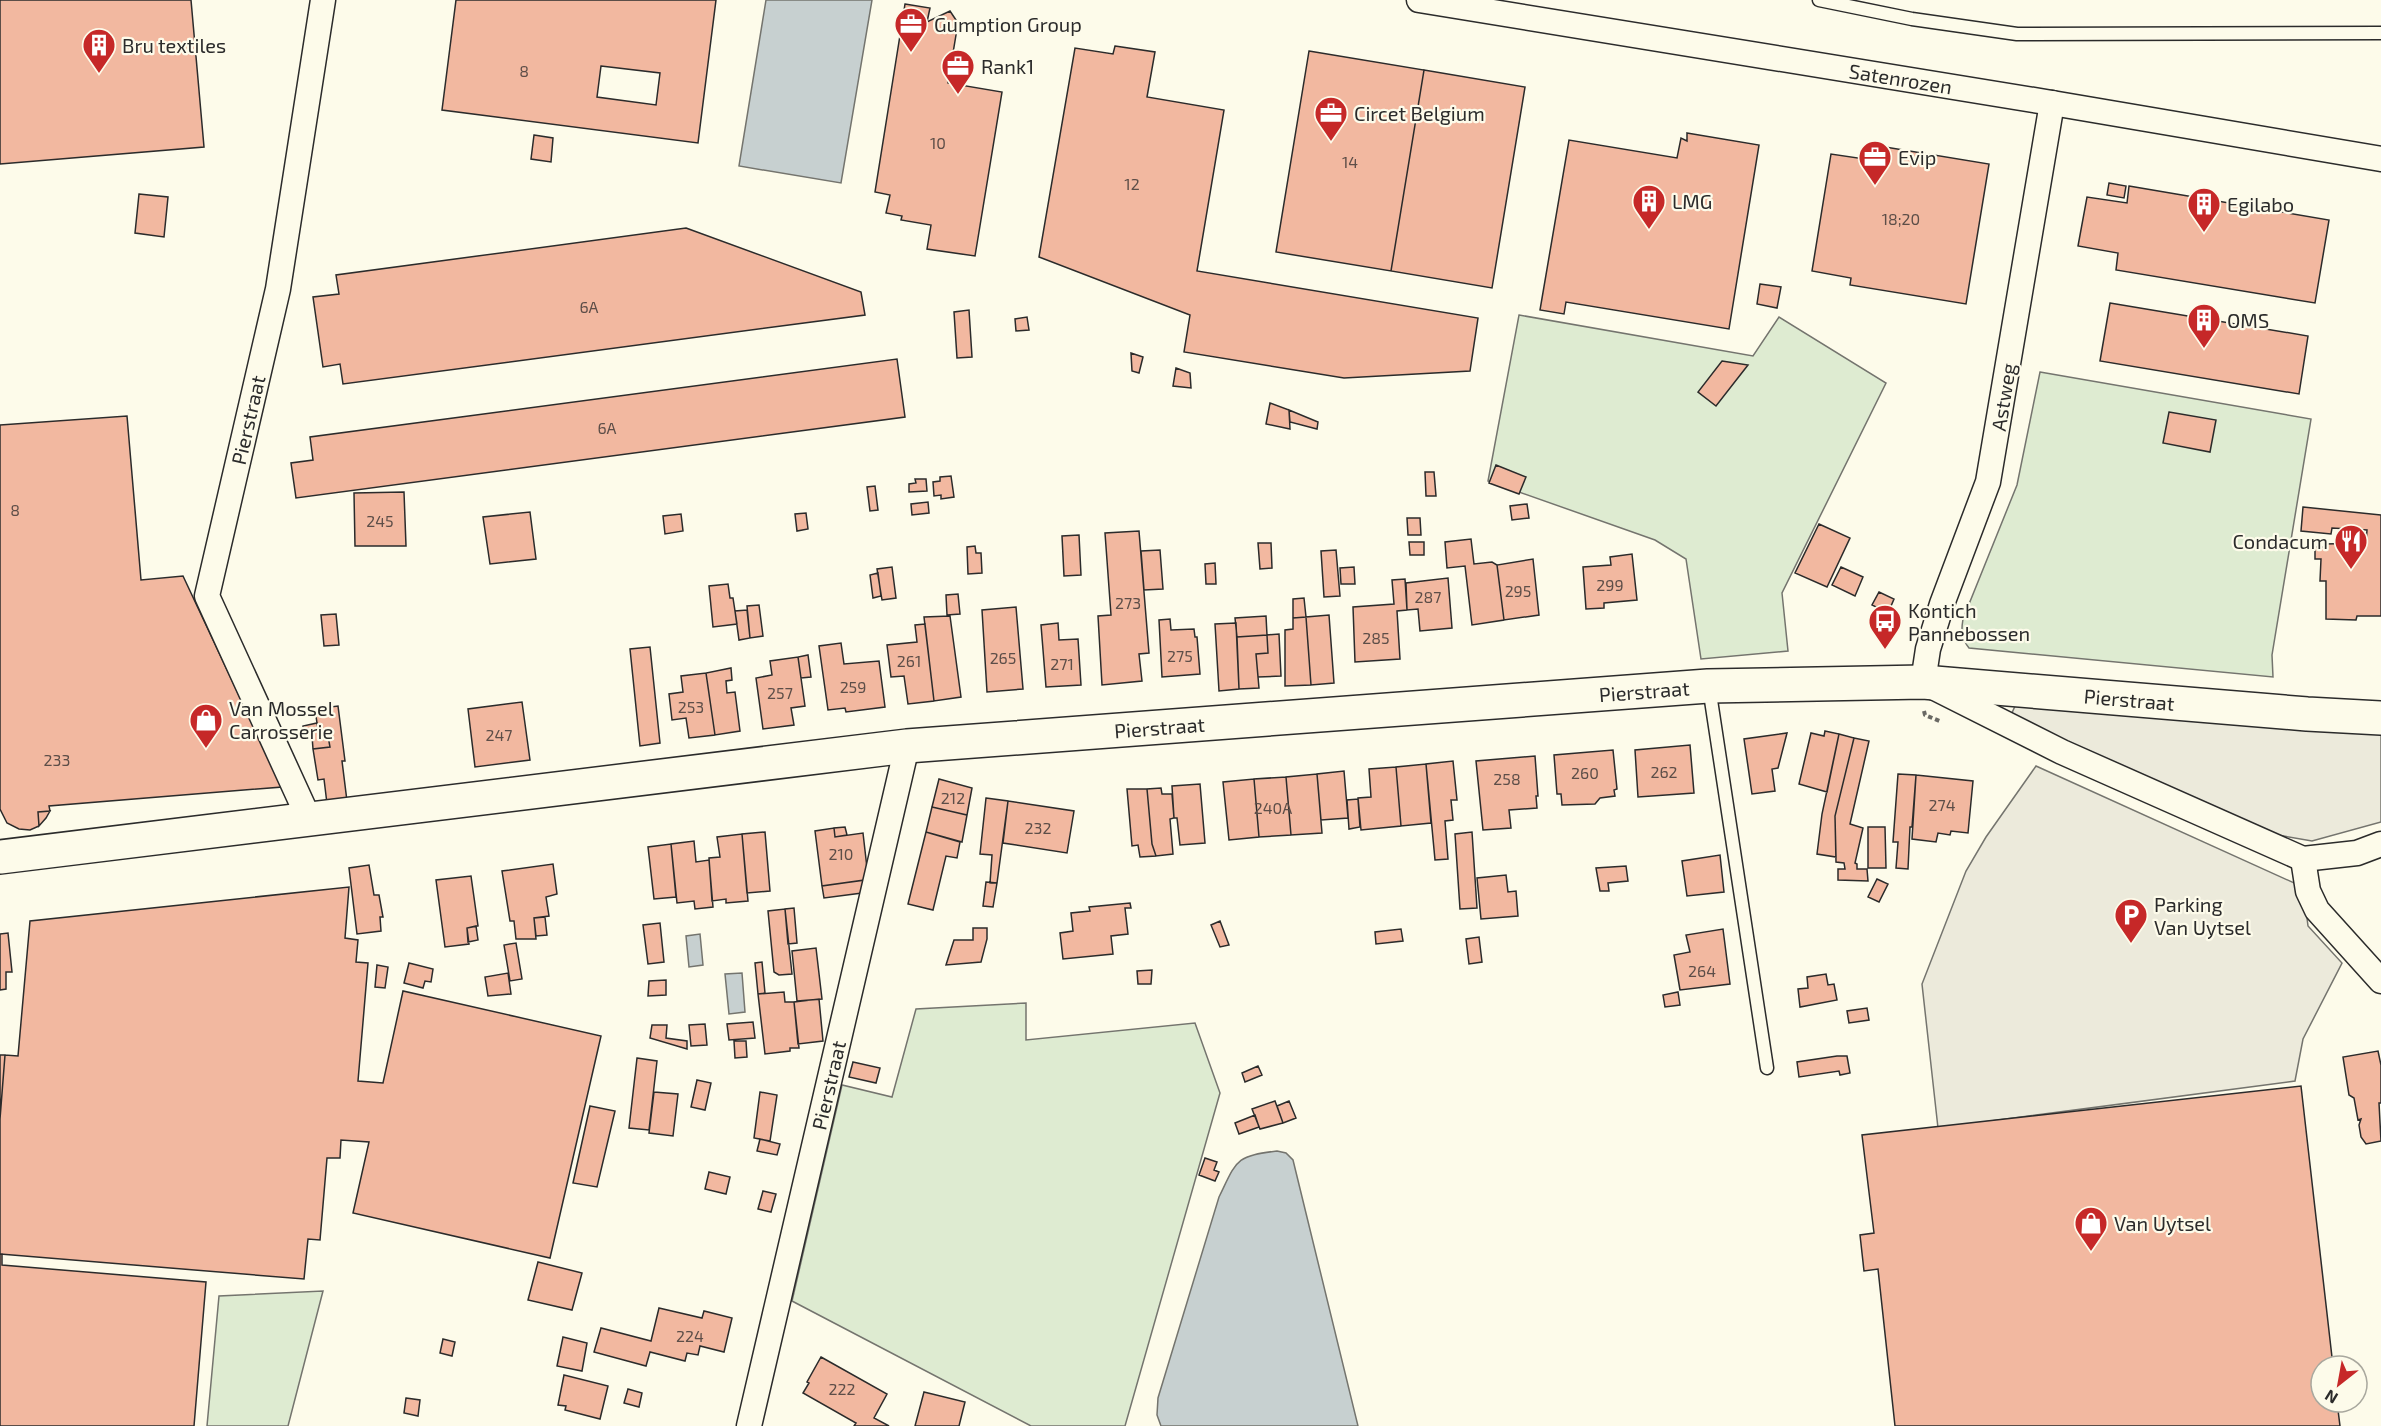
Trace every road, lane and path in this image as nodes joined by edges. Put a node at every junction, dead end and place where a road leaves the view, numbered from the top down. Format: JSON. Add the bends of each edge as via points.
{"nodes":[{"id":1,"x":323,"y":0,"type":"edge"},
{"id":2,"x":1423,"y":0,"type":"edge"},
{"id":3,"x":1819,"y":0,"type":"edge"},
{"id":4,"x":2381,"y":33,"type":"edge"},
{"id":5,"x":2052,"y":103,"type":"junction"},
{"id":6,"x":2381,"y":159,"type":"edge"},
{"id":7,"x":1923,"y":682,"type":"junction"},
{"id":8,"x":1708,"y":686,"type":"junction"},
{"id":9,"x":2381,"y":718,"type":"edge"},
{"id":10,"x":907,"y":746,"type":"junction"},
{"id":11,"x":309,"y":819,"type":"junction"},
{"id":12,"x":2381,"y":844,"type":"edge"},
{"id":13,"x":0,"y":857,"type":"edge"},
{"id":14,"x":2303,"y":859,"type":"junction"},
{"id":15,"x":2381,"y":981,"type":"edge"},
{"id":16,"x":1767,"y":1068,"type":"dead end"},
{"id":17,"x":749,"y":1426,"type":"edge"}],
"edges":[{"from":1,"to":11,"type":"street","name":"Pierstraat","via":[[278,289],[207,596]]},
{"from":2,"to":5,"type":"street","name":"Satenrozen"},
{"from":3,"to":4,"type":"lane","via":[[2017,34]]},
{"from":5,"to":6,"type":"street","name":"Satenrozen"},
{"from":5,"to":7,"type":"street","name":"Astweg","via":[[1988,482],[1942,604]]},
{"from":7,"to":8,"type":"street","name":"Pierstraat"},
{"from":7,"to":9,"type":"street","name":"Pierstraat"},
{"from":7,"to":14,"type":"street","via":[[2062,752]]},
{"from":8,"to":10,"type":"street","name":"Pierstraat"},
{"from":8,"to":16,"type":"lane"},
{"from":10,"to":11,"type":"street","name":"Pierstraat"},
{"from":10,"to":17,"type":"street","name":"Pierstraat"},
{"from":11,"to":13,"type":"street","name":"Pierstraat"},
{"from":12,"to":14,"type":"street","via":[[2357,853]]},
{"from":14,"to":15,"type":"street","via":[[2308,891],[2317,910]]}]}
